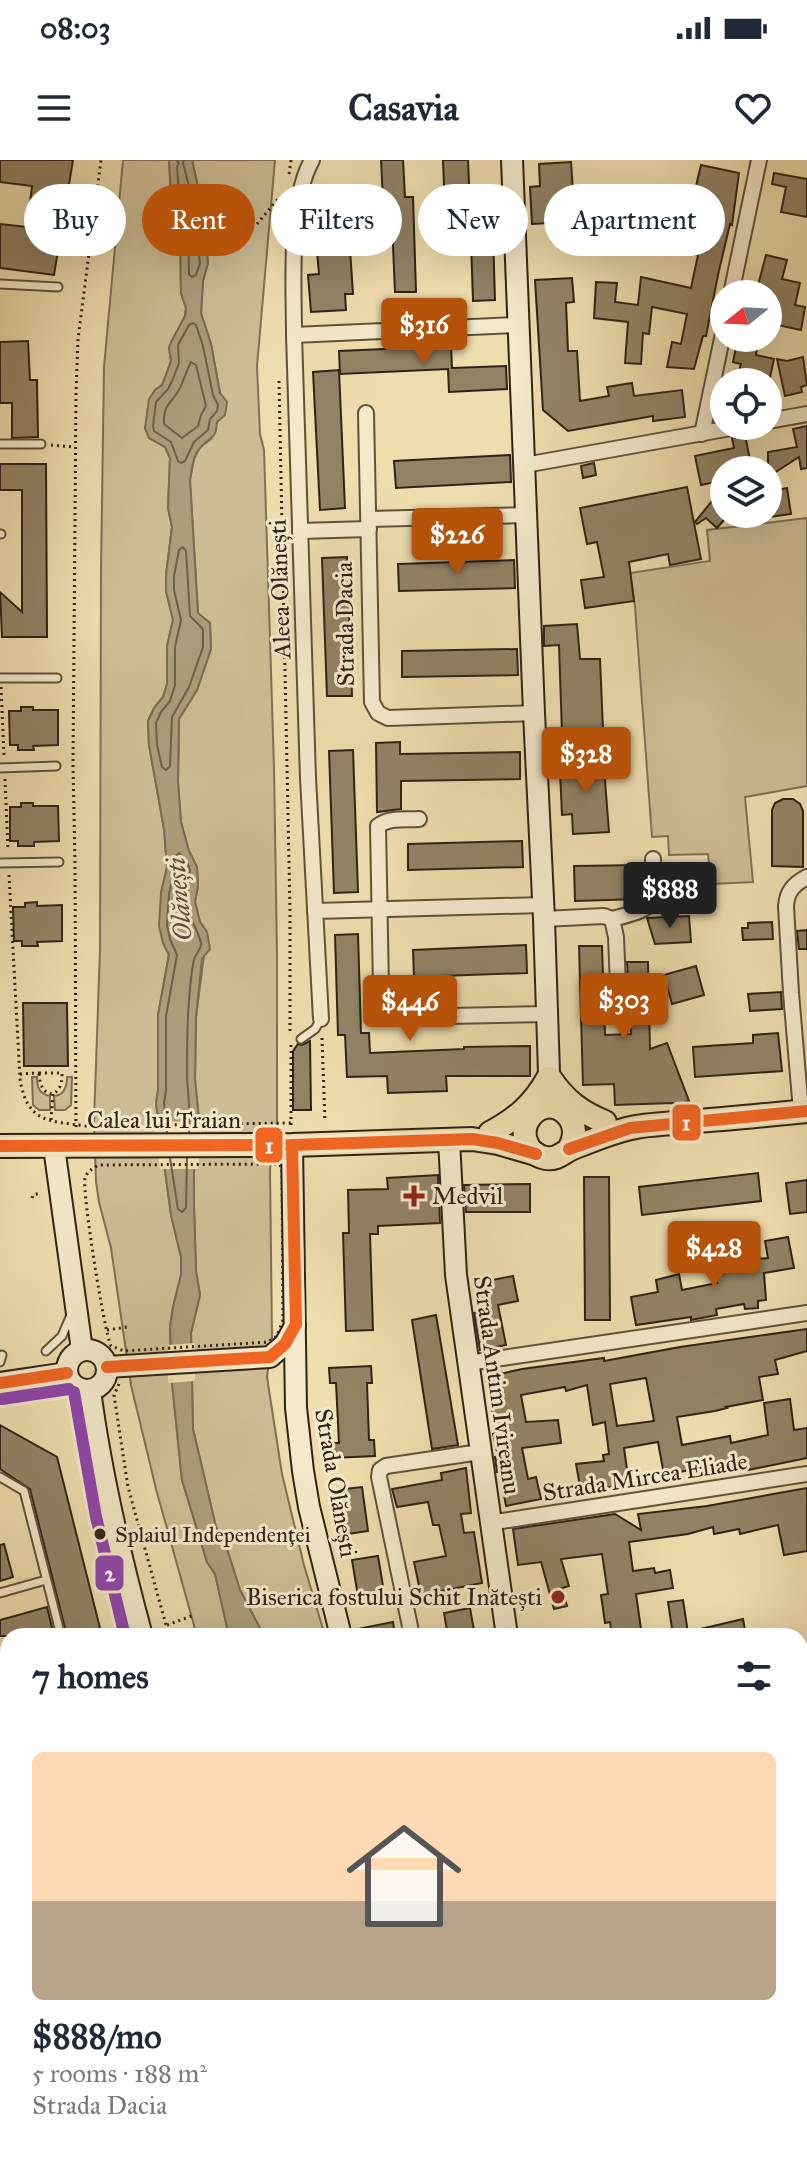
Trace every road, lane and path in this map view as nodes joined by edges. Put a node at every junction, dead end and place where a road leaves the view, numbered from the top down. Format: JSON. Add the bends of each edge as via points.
{"nodes":[{"id":1,"x":101,"y":160,"type":"edge"},
{"id":2,"x":291,"y":160,"type":"edge"},
{"id":3,"x":312,"y":160,"type":"edge"},
{"id":4,"x":512,"y":160,"type":"edge"},
{"id":5,"x":759,"y":160,"type":"edge"},
{"id":6,"x":288,"y":183,"type":"dead end"},
{"id":7,"x":271,"y":207,"type":"edge"},
{"id":8,"x":257,"y":224,"type":"dead end"},
{"id":9,"x":734,"y":280,"type":"edge"},
{"id":10,"x":0,"y":284,"type":"edge"},
{"id":11,"x":58,"y":287,"type":"dead end"},
{"id":12,"x":518,"y":325,"type":"junction"},
{"id":13,"x":294,"y":335,"type":"junction"},
{"id":14,"x":719,"y":352,"type":"edge"},
{"id":15,"x":279,"y":368,"type":"dead end"},
{"id":16,"x":366,"y":413,"type":"dead end"},
{"id":17,"x":807,"y":414,"type":"edge"},
{"id":18,"x":782,"y":418,"type":"edge"},
{"id":19,"x":710,"y":432,"type":"edge"},
{"id":20,"x":702,"y":434,"type":"junction"},
{"id":21,"x":0,"y":444,"type":"edge"},
{"id":22,"x":41,"y":444,"type":"joint"},
{"id":23,"x":75,"y":447,"type":"junction"},
{"id":24,"x":525,"y":465,"type":"junction"},
{"id":25,"x":527,"y":515,"type":"junction"},
{"id":26,"x":369,"y":524,"type":"junction"},
{"id":27,"x":300,"y":531,"type":"junction"},
{"id":28,"x":57,"y":678,"type":"dead end"},
{"id":29,"x":0,"y":681,"type":"edge"},
{"id":30,"x":534,"y":713,"type":"junction"},
{"id":31,"x":56,"y":766,"type":"dead end"},
{"id":32,"x":3,"y":768,"type":"edge"},
{"id":33,"x":419,"y":819,"type":"dead end"},
{"id":34,"x":653,"y":859,"type":"dead end"},
{"id":35,"x":59,"y":862,"type":"dead end"},
{"id":36,"x":4,"y":863,"type":"edge"},
{"id":37,"x":807,"y":877,"type":"edge"},
{"id":38,"x":380,"y":909,"type":"junction"},
{"id":39,"x":290,"y":911,"type":"junction"},
{"id":40,"x":299,"y":911,"type":"dead end"},
{"id":41,"x":315,"y":911,"type":"junction"},
{"id":42,"x":544,"y":912,"type":"junction"},
{"id":43,"x":612,"y":919,"type":"junction"},
{"id":44,"x":619,"y":1009,"type":"dead end"},
{"id":45,"x":548,"y":1014,"type":"junction"},
{"id":46,"x":321,"y":1019,"type":"joint"},
{"id":47,"x":322,"y":1038,"type":"dead end"},
{"id":48,"x":301,"y":1039,"type":"dead end"},
{"id":49,"x":39,"y":1073,"type":"junction"},
{"id":50,"x":20,"y":1074,"type":"junction"},
{"id":51,"x":549,"y":1076,"type":"junction"},
{"id":52,"x":53,"y":1094,"type":"junction"},
{"id":53,"x":804,"y":1111,"type":"edge"},
{"id":54,"x":564,"y":1112,"type":"junction"},
{"id":55,"x":533,"y":1114,"type":"junction"},
{"id":56,"x":51,"y":1120,"type":"junction"},
{"id":57,"x":325,"y":1122,"type":"dead end"},
{"id":58,"x":605,"y":1122,"type":"junction"},
{"id":59,"x":76,"y":1124,"type":"junction"},
{"id":60,"x":630,"y":1128,"type":"junction"},
{"id":61,"x":291,"y":1134,"type":"junction"},
{"id":62,"x":481,"y":1136,"type":"junction"},
{"id":63,"x":449,"y":1140,"type":"junction"},
{"id":64,"x":75,"y":1142,"type":"junction"},
{"id":65,"x":0,"y":1146,"type":"edge"},
{"id":66,"x":569,"y":1149,"type":"junction"},
{"id":67,"x":536,"y":1154,"type":"junction"},
{"id":68,"x":98,"y":1165,"type":"dead end"},
{"id":69,"x":79,"y":1190,"type":"dead end"},
{"id":70,"x":85,"y":1190,"type":"junction"},
{"id":71,"x":52,"y":1192,"type":"dead end"},
{"id":72,"x":32,"y":1198,"type":"dead end"},
{"id":73,"x":75,"y":1301,"type":"junction"},
{"id":74,"x":807,"y":1313,"type":"edge"},
{"id":75,"x":296,"y":1324,"type":"junction"},
{"id":76,"x":127,"y":1327,"type":"dead end"},
{"id":77,"x":106,"y":1330,"type":"junction"},
{"id":78,"x":82,"y":1350,"type":"junction"},
{"id":79,"x":46,"y":1351,"type":"dead end"},
{"id":80,"x":124,"y":1351,"type":"dead end"},
{"id":81,"x":270,"y":1357,"type":"junction"},
{"id":82,"x":468,"y":1363,"type":"junction"},
{"id":83,"x":107,"y":1367,"type":"junction"},
{"id":84,"x":67,"y":1373,"type":"junction"},
{"id":85,"x":124,"y":1382,"type":"dead end"},
{"id":86,"x":0,"y":1383,"type":"edge"},
{"id":87,"x":90,"y":1390,"type":"junction"},
{"id":88,"x":296,"y":1408,"type":"junction"},
{"id":89,"x":480,"y":1452,"type":"junction"},
{"id":90,"x":807,"y":1474,"type":"edge"},
{"id":91,"x":0,"y":1477,"type":"edge"},
{"id":92,"x":489,"y":1523,"type":"junction"},
{"id":93,"x":46,"y":1580,"type":"junction"},
{"id":94,"x":0,"y":1593,"type":"edge"},
{"id":95,"x":194,"y":1615,"type":"dead end"},
{"id":96,"x":166,"y":1625,"type":"junction"},
{"id":97,"x":59,"y":1628,"type":"edge"},
{"id":98,"x":140,"y":1628,"type":"edge"},
{"id":99,"x":167,"y":1628,"type":"edge"},
{"id":100,"x":339,"y":1628,"type":"edge"},
{"id":101,"x":410,"y":1628,"type":"edge"},
{"id":102,"x":506,"y":1628,"type":"edge"}],
"edges":[{"from":1,"to":23,"type":"path","via":[[78,339]]},
{"from":2,"to":6,"type":"path"},
{"from":3,"to":13,"type":"street","name":"Aleea Olănești","via":[[298,205]]},
{"from":4,"to":12,"type":"street"},
{"from":5,"to":9,"type":"street"},
{"from":7,"to":8,"type":"path"},
{"from":10,"to":11,"type":"lane"},
{"from":12,"to":13,"type":"street"},
{"from":12,"to":24,"type":"street"},
{"from":13,"to":27,"type":"street","name":"Aleea Olănești"},
{"from":14,"to":20,"type":"street"},
{"from":15,"to":39,"type":"path"},
{"from":16,"to":26,"type":"street","name":"Strada Dacia"},
{"from":17,"to":18,"type":"street"},
{"from":19,"to":20,"type":"street"},
{"from":20,"to":24,"type":"street"},
{"from":21,"to":22,"type":"lane"},
{"from":22,"to":23,"type":"path"},
{"from":23,"to":59,"type":"path"},
{"from":24,"to":25,"type":"street"},
{"from":25,"to":26,"type":"street"},
{"from":25,"to":30,"type":"street"},
{"from":26,"to":27,"type":"street"},
{"from":26,"to":30,"type":"street","name":"Strada Dacia","via":[[372,702],[378,713],[388,718]]},
{"from":27,"to":41,"type":"street","name":"Aleea Olănești"},
{"from":28,"to":29,"type":"lane"},
{"from":29,"to":32,"type":"path"},
{"from":30,"to":42,"type":"street"},
{"from":31,"to":32,"type":"lane"},
{"from":32,"to":36,"type":"path"},
{"from":33,"to":38,"type":"street","via":[[378,826]]},
{"from":34,"to":43,"type":"street","via":[[652,903]]},
{"from":35,"to":36,"type":"lane"},
{"from":36,"to":50,"type":"path"},
{"from":37,"to":53,"type":"street","via":[[787,896]]},
{"from":38,"to":41,"type":"street"},
{"from":38,"to":42,"type":"street"},
{"from":38,"to":45,"type":"street","via":[[381,990],[389,1013]]},
{"from":39,"to":40,"type":"path"},
{"from":39,"to":61,"type":"path"},
{"from":41,"to":46,"type":"street","name":"Aleea Olănești"},
{"from":42,"to":43,"type":"street"},
{"from":42,"to":45,"type":"street"},
{"from":43,"to":44,"type":"street"},
{"from":45,"to":51,"type":"street"},
{"from":46,"to":48,"type":"lane"},
{"from":47,"to":57,"type":"path"},
{"from":49,"to":50,"type":"path"},
{"from":49,"to":52,"type":"path","via":[[42,1090]]},
{"from":49,"to":52,"type":"path","via":[[62,1073],[62,1087]]},
{"from":50,"to":56,"type":"path","via":[[26,1104]]},
{"from":51,"to":54,"type":"street"},
{"from":51,"to":55,"type":"street"},
{"from":51,"to":58,"type":"main road","via":[[573,1106]]},
{"from":51,"to":62,"type":"main road","via":[[527,1109]]},
{"from":52,"to":56,"type":"path"},
{"from":53,"to":60,"type":"main road"},
{"from":54,"to":55,"type":"main road","via":[[552,1107]]},
{"from":54,"to":58,"type":"main road"},
{"from":54,"to":66,"type":"main road","via":[[575,1128]]},
{"from":55,"to":62,"type":"main road","name":"Calea lui Traian"},
{"from":55,"to":67,"type":"main road","via":[[525,1124],[525,1137]]},
{"from":56,"to":59,"type":"path"},
{"from":58,"to":60,"type":"main road"},
{"from":59,"to":64,"type":"path"},
{"from":59,"to":64,"type":"path"},
{"from":60,"to":66,"type":"main road"},
{"from":61,"to":63,"type":"main road","name":"Calea lui Traian"},
{"from":61,"to":64,"type":"main road","name":"Calea lui Traian"},
{"from":61,"to":64,"type":"path","via":[[280,1123]]},
{"from":61,"to":75,"type":"street","name":"Strada Olănești"},
{"from":62,"to":63,"type":"main road","name":"Calea lui Traian"},
{"from":62,"to":67,"type":"main road","name":"Calea lui Traian"},
{"from":63,"to":82,"type":"street","name":"Strada Antim Ivireanu","via":[[455,1262]]},
{"from":64,"to":65,"type":"main road","name":"Calea lui Traian"},
{"from":64,"to":73,"type":"street"},
{"from":66,"to":67,"type":"main road","via":[[559,1157]]},
{"from":68,"to":70,"type":"path","via":[[87,1174]]},
{"from":69,"to":70,"type":"path"},
{"from":70,"to":77,"type":"path"},
{"from":71,"to":72,"type":"path"},
{"from":73,"to":78,"type":"street"},
{"from":73,"to":79,"type":"lane","via":[[68,1326]]},
{"from":74,"to":82,"type":"street"},
{"from":75,"to":81,"type":"street"},
{"from":75,"to":88,"type":"street","name":"Strada Olănești"},
{"from":76,"to":77,"type":"path"},
{"from":77,"to":80,"type":"path","via":[[111,1346]]},
{"from":78,"to":83,"type":"street","via":[[101,1355]]},
{"from":78,"to":84,"type":"street","via":[[71,1356]]},
{"from":81,"to":83,"type":"street"},
{"from":81,"to":88,"type":"street"},
{"from":82,"to":89,"type":"street","name":"Strada Antim Ivireanu"},
{"from":83,"to":87,"type":"street","via":[[101,1384]]},
{"from":84,"to":86,"type":"street"},
{"from":84,"to":87,"type":"street","via":[[78,1388]]},
{"from":85,"to":96,"type":"path","via":[[114,1395],[128,1487]]},
{"from":87,"to":98,"type":"street"},
{"from":88,"to":100,"type":"street","name":"Strada Olănești","via":[[309,1507]]},
{"from":89,"to":92,"type":"street","name":"Strada Antim Ivireanu"},
{"from":89,"to":101,"type":"street","via":[[380,1470]]},
{"from":90,"to":92,"type":"street","name":"Strada Mircea Eliade"},
{"from":91,"to":93,"type":"lane","via":[[24,1491]]},
{"from":92,"to":102,"type":"street","name":"Strada Antim Ivireanu"},
{"from":93,"to":94,"type":"lane"},
{"from":93,"to":97,"type":"lane"},
{"from":95,"to":96,"type":"path"},
{"from":96,"to":99,"type":"path"}]}
